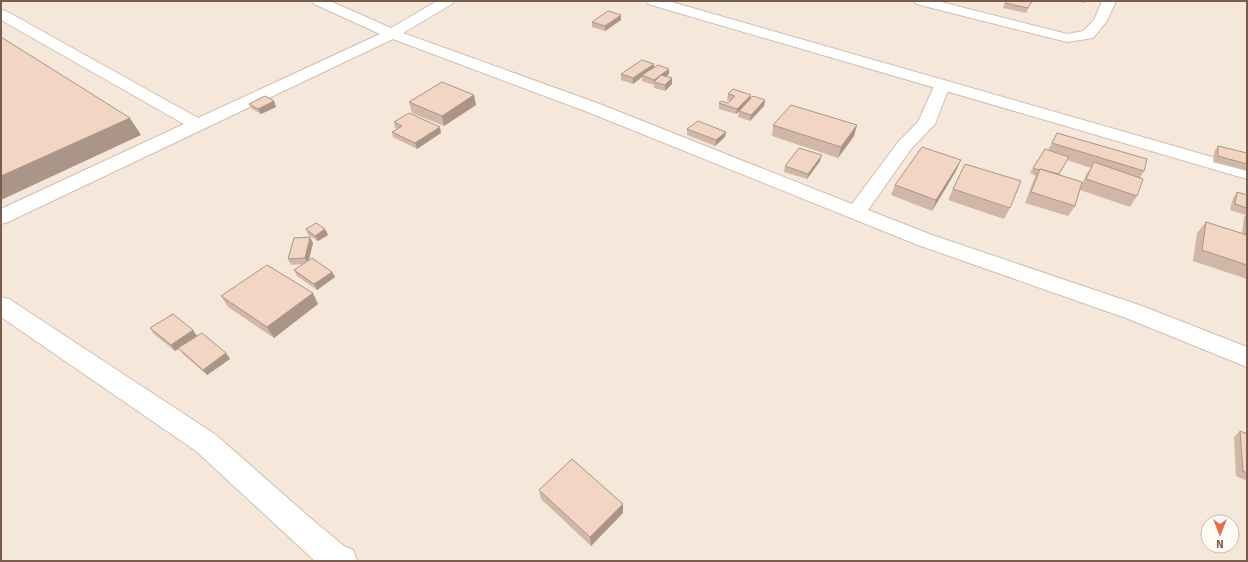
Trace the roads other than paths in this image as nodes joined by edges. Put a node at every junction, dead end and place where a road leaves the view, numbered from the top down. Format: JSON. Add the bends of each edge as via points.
{"nodes":[{"id":1,"x":319,"y":1,"type":"edge"},
{"id":2,"x":447,"y":1,"type":"edge"},
{"id":3,"x":653,"y":1,"type":"edge"},
{"id":4,"x":921,"y":1,"type":"edge"},
{"id":5,"x":1109,"y":1,"type":"edge"},
{"id":6,"x":1,"y":14,"type":"edge"},
{"id":7,"x":392,"y":34,"type":"junction"},
{"id":8,"x":942,"y":85,"type":"junction"},
{"id":9,"x":198,"y":125,"type":"junction"},
{"id":10,"x":1247,"y":173,"type":"edge"},
{"id":11,"x":856,"y":213,"type":"junction"},
{"id":12,"x":1,"y":217,"type":"edge"},
{"id":13,"x":1,"y":305,"type":"edge"},
{"id":14,"x":1247,"y":357,"type":"edge"},
{"id":15,"x":342,"y":561,"type":"edge"}],
"edges":[{"from":1,"to":7,"type":"street"},
{"from":2,"to":7,"type":"street"},
{"from":3,"to":8,"type":"street"},
{"from":4,"to":5,"type":"street","via":[[1067,38],[1088,35],[1100,21]]},
{"from":6,"to":9,"type":"street"},
{"from":7,"to":9,"type":"street"},
{"from":7,"to":11,"type":"street","via":[[591,107]]},
{"from":8,"to":10,"type":"street"},
{"from":8,"to":11,"type":"street","via":[[926,124],[905,145]]},
{"from":9,"to":12,"type":"street"},
{"from":11,"to":14,"type":"street","via":[[925,240],[1134,312]]},
{"from":13,"to":15,"type":"street","via":[[206,443],[305,533],[333,557]]}]}
